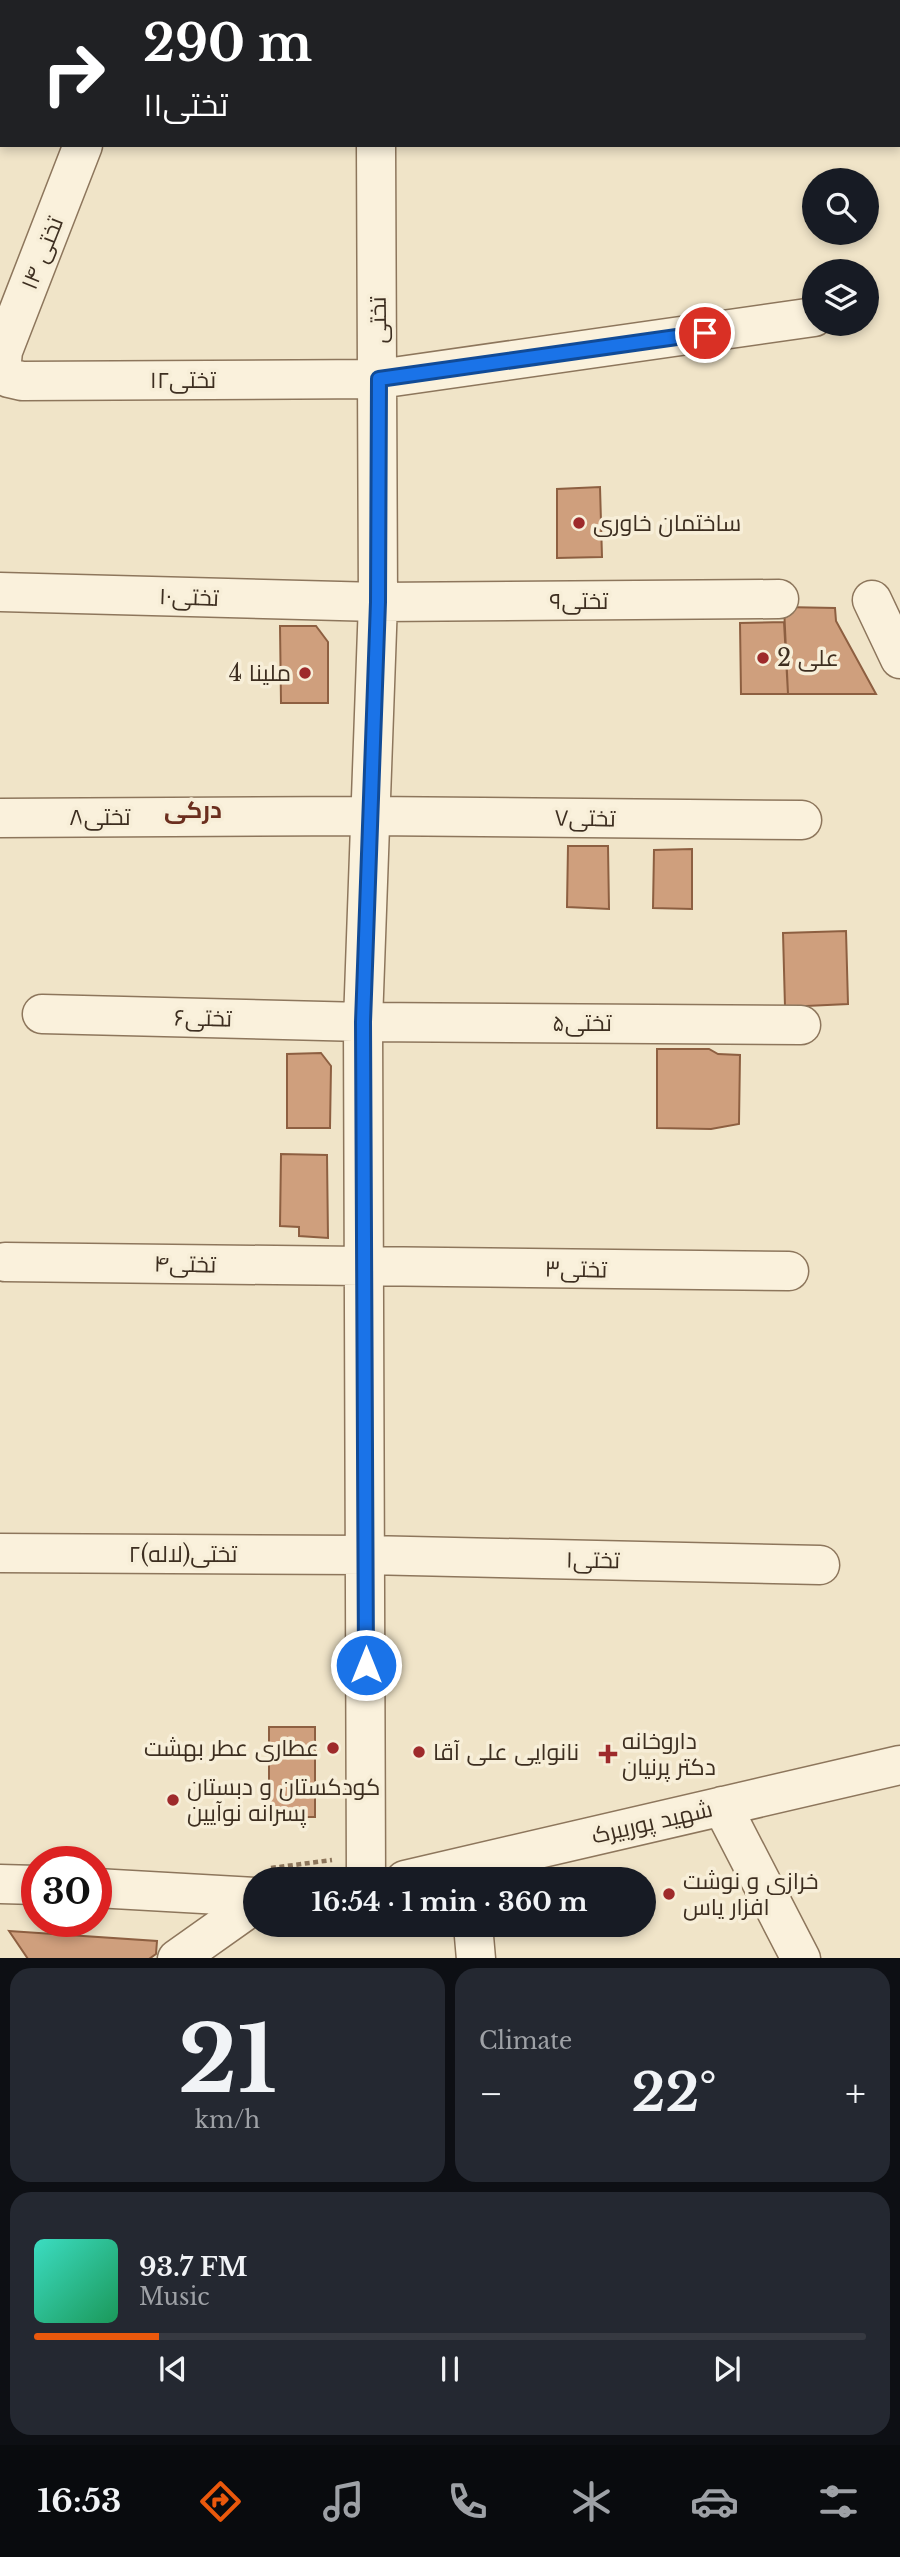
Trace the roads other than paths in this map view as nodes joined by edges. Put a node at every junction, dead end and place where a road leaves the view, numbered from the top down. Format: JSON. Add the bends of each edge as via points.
{"nodes":[{"id":1,"x":82,"y":147,"type":"edge"},
{"id":2,"x":376,"y":147,"type":"edge"},
{"id":3,"x":802,"y":319,"type":"edge"},
{"id":4,"x":1,"y":361,"type":"edge"},
{"id":5,"x":379,"y":379,"type":"junction"},
{"id":6,"x":0,"y":592,"type":"edge"},
{"id":7,"x":779,"y":599,"type":"dead end"},
{"id":8,"x":872,"y":600,"type":"dead end"},
{"id":9,"x":378,"y":602,"type":"junction"},
{"id":10,"x":900,"y":659,"type":"edge"},
{"id":11,"x":369,"y":816,"type":"junction"},
{"id":12,"x":0,"y":818,"type":"edge"},
{"id":13,"x":802,"y":820,"type":"dead end"},
{"id":14,"x":42,"y":1014,"type":"dead end"},
{"id":15,"x":363,"y":1022,"type":"junction"},
{"id":16,"x":801,"y":1025,"type":"dead end"},
{"id":17,"x":5,"y":1262,"type":"dead end"},
{"id":18,"x":364,"y":1267,"type":"junction"},
{"id":19,"x":789,"y":1271,"type":"dead end"},
{"id":20,"x":0,"y":1553,"type":"edge"},
{"id":21,"x":366,"y":1555,"type":"junction"},
{"id":22,"x":820,"y":1565,"type":"dead end"},
{"id":23,"x":900,"y":1765,"type":"edge"},
{"id":24,"x":722,"y":1806,"type":"junction"},
{"id":25,"x":366,"y":1867,"type":"edge"},
{"id":26,"x":487,"y":1867,"type":"edge"},
{"id":27,"x":0,"y":1884,"type":"edge"},
{"id":28,"x":21,"y":1885,"type":"edge"},
{"id":29,"x":112,"y":1888,"type":"edge"},
{"id":30,"x":243,"y":1890,"type":"edge"},
{"id":31,"x":243,"y":1903,"type":"edge"},
{"id":32,"x":474,"y":1937,"type":"edge"},
{"id":33,"x":177,"y":1958,"type":"edge"},
{"id":34,"x":476,"y":1958,"type":"edge"},
{"id":35,"x":801,"y":1958,"type":"edge"}],
"edges":[{"from":1,"to":4,"type":"street","name":"تختی ۱۴"},
{"from":2,"to":5,"type":"street","name":"تختی"},
{"from":3,"to":5,"type":"street"},
{"from":4,"to":5,"type":"street","name":"تختی۱۲","via":[[5,376],[22,381]]},
{"from":5,"to":9,"type":"street","name":"تختی"},
{"from":6,"to":9,"type":"street","name":"تختی۱۰"},
{"from":7,"to":9,"type":"street","name":"تختی۹"},
{"from":8,"to":10,"type":"street"},
{"from":9,"to":11,"type":"street","name":"تختی"},
{"from":11,"to":12,"type":"street","name":"تختی۸"},
{"from":11,"to":13,"type":"street","name":"تختی۷"},
{"from":11,"to":15,"type":"street","name":"تختی"},
{"from":14,"to":15,"type":"street","name":"تختی۶"},
{"from":15,"to":16,"type":"street","name":"تختی۵"},
{"from":15,"to":18,"type":"street","name":"تختی"},
{"from":17,"to":18,"type":"street","name":"تختی۴"},
{"from":18,"to":19,"type":"street","name":"تختی۳"},
{"from":18,"to":21,"type":"street","name":"تختی"},
{"from":20,"to":21,"type":"street","name":"۲تختی(لاله)"},
{"from":21,"to":22,"type":"street","name":"تختی۱"},
{"from":21,"to":25,"type":"street","name":"تختی"},
{"from":23,"to":24,"type":"street","name":"شهید پوربیرک"},
{"from":24,"to":26,"type":"street","name":"شهید پوربیرک"},
{"from":24,"to":35,"type":"street"},
{"from":27,"to":28,"type":"street"},
{"from":29,"to":30,"type":"street"},
{"from":31,"to":33,"type":"street"},
{"from":32,"to":34,"type":"street"}]}
